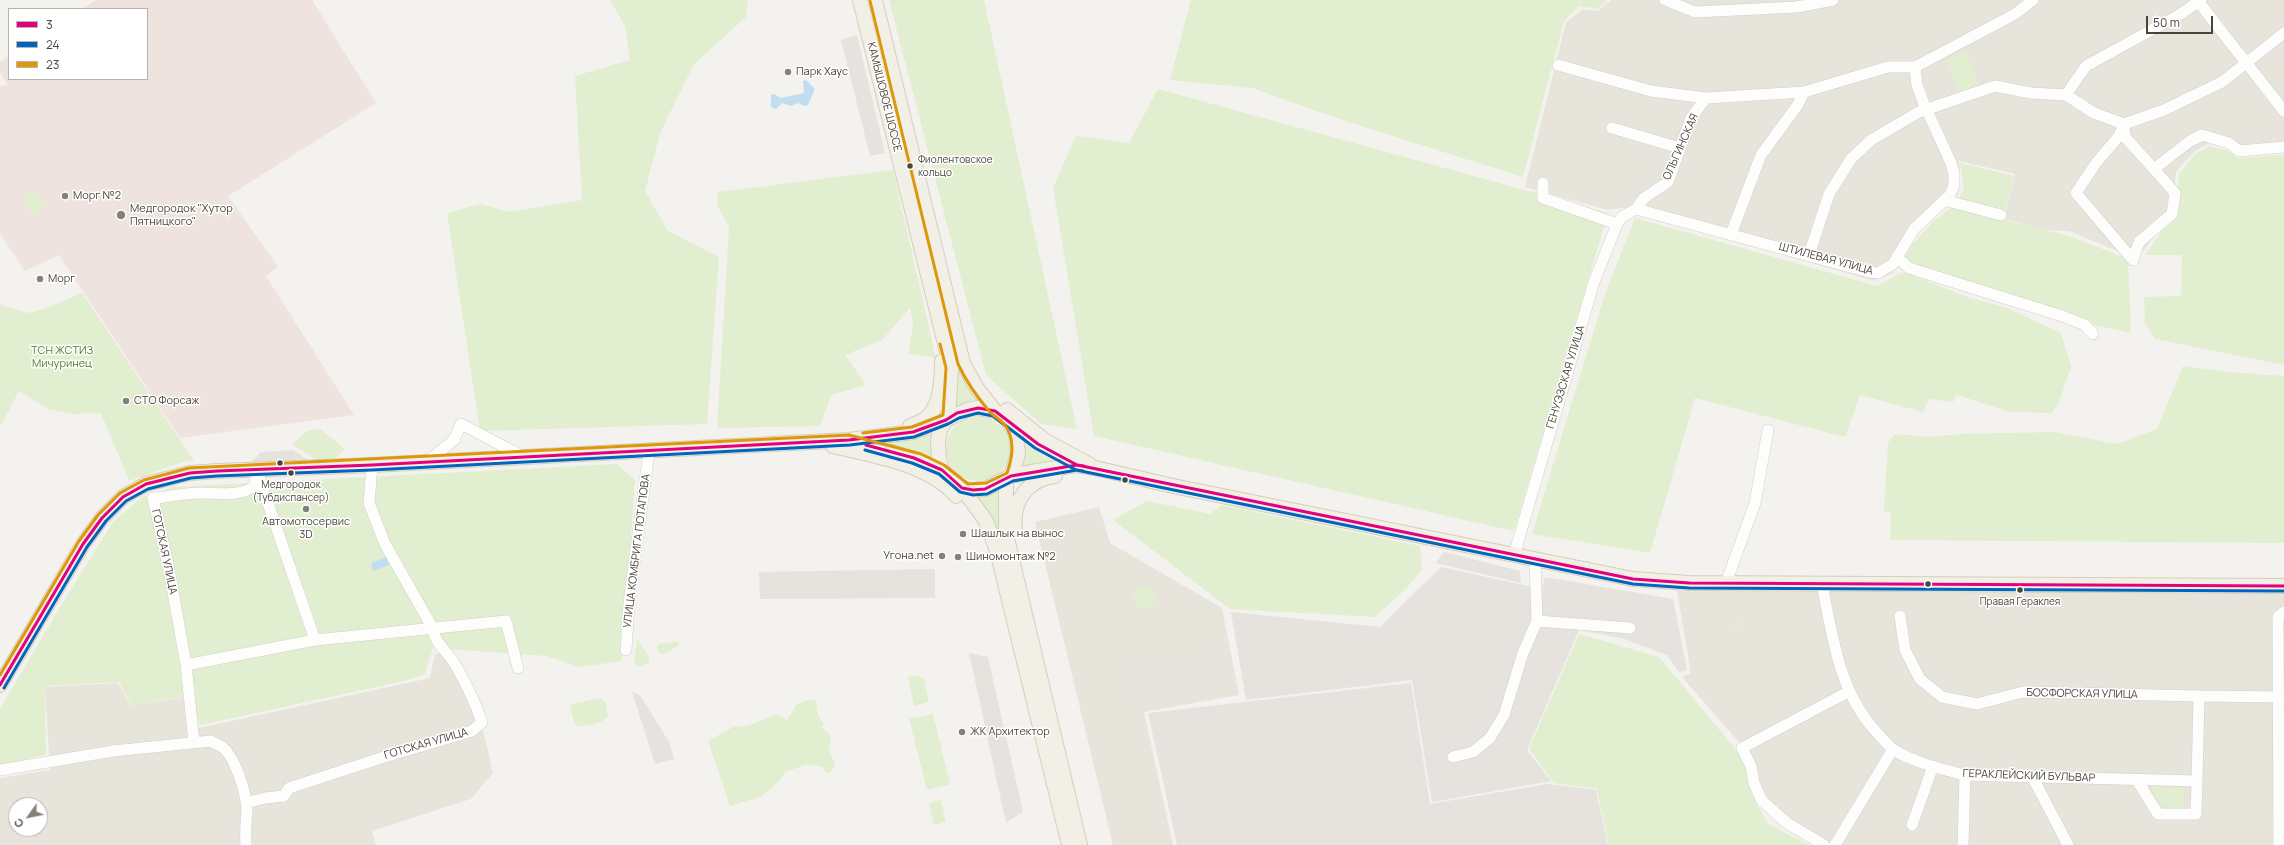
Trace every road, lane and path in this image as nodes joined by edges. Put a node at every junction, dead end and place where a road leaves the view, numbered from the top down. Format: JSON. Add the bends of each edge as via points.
{"nodes":[{"id":1,"x":860,"y":0,"type":"edge"},
{"id":2,"x":875,"y":0,"type":"edge"},
{"id":3,"x":1665,"y":0,"type":"edge"},
{"id":4,"x":1833,"y":0,"type":"edge"},
{"id":5,"x":2033,"y":0,"type":"edge"},
{"id":6,"x":2199,"y":1,"type":"edge"},
{"id":7,"x":2284,"y":33,"type":"edge"},
{"id":8,"x":2248,"y":63,"type":"junction"},
{"id":9,"x":1558,"y":65,"type":"dead end"},
{"id":10,"x":1915,"y":68,"type":"junction"},
{"id":11,"x":1804,"y":92,"type":"junction"},
{"id":12,"x":2066,"y":95,"type":"junction"},
{"id":13,"x":1706,"y":98,"type":"junction"},
{"id":14,"x":1926,"y":109,"type":"junction"},
{"id":15,"x":2284,"y":111,"type":"edge"},
{"id":16,"x":2124,"y":124,"type":"junction"},
{"id":17,"x":1612,"y":128,"type":"dead end"},
{"id":18,"x":2284,"y":147,"type":"edge"},
{"id":19,"x":1680,"y":148,"type":"junction"},
{"id":20,"x":2154,"y":169,"type":"junction"},
{"id":21,"x":1543,"y":183,"type":"dead end"},
{"id":22,"x":1944,"y":200,"type":"junction"},
{"id":23,"x":1636,"y":209,"type":"junction"},
{"id":24,"x":2001,"y":215,"type":"dead end"},
{"id":25,"x":1617,"y":224,"type":"junction"},
{"id":26,"x":1731,"y":234,"type":"junction"},
{"id":27,"x":1810,"y":255,"type":"junction"},
{"id":28,"x":1897,"y":257,"type":"junction"},
{"id":29,"x":947,"y":297,"type":"junction"},
{"id":30,"x":943,"y":334,"type":"junction"},
{"id":31,"x":2093,"y":334,"type":"dead end"},
{"id":32,"x":995,"y":411,"type":"junction"},
{"id":33,"x":947,"y":419,"type":"junction"},
{"id":34,"x":1012,"y":426,"type":"junction"},
{"id":35,"x":1768,"y":430,"type":"dead end"},
{"id":36,"x":865,"y":438,"type":"junction"},
{"id":37,"x":849,"y":440,"type":"junction"},
{"id":38,"x":819,"y":442,"type":"junction"},
{"id":39,"x":649,"y":452,"type":"junction"},
{"id":40,"x":525,"y":457,"type":"junction"},
{"id":41,"x":427,"y":462,"type":"junction"},
{"id":42,"x":372,"y":465,"type":"junction"},
{"id":43,"x":1077,"y":465,"type":"junction"},
{"id":44,"x":1095,"y":468,"type":"junction"},
{"id":45,"x":257,"y":469,"type":"junction"},
{"id":46,"x":942,"y":470,"type":"junction"},
{"id":47,"x":1131,"y":476,"type":"junction"},
{"id":48,"x":1008,"y":478,"type":"junction"},
{"id":49,"x":962,"y":488,"type":"junction"},
{"id":50,"x":1514,"y":555,"type":"junction"},
{"id":51,"x":1535,"y":559,"type":"junction"},
{"id":52,"x":1726,"y":583,"type":"junction"},
{"id":53,"x":1822,"y":584,"type":"junction"},
{"id":54,"x":2284,"y":586,"type":"edge"},
{"id":55,"x":1008,"y":599,"type":"junction"},
{"id":56,"x":1024,"y":612,"type":"junction"},
{"id":57,"x":2284,"y":612,"type":"edge"},
{"id":58,"x":1900,"y":616,"type":"dead end"},
{"id":59,"x":1536,"y":621,"type":"junction"},
{"id":60,"x":1630,"y":628,"type":"dead end"},
{"id":61,"x":432,"y":629,"type":"junction"},
{"id":62,"x":315,"y":640,"type":"junction"},
{"id":63,"x":626,"y":650,"type":"dead end"},
{"id":64,"x":186,"y":665,"type":"junction"},
{"id":65,"x":518,"y":668,"type":"dead end"},
{"id":66,"x":0,"y":685,"type":"edge"},
{"id":67,"x":1848,"y":692,"type":"junction"},
{"id":68,"x":2199,"y":696,"type":"junction"},
{"id":69,"x":2281,"y":696,"type":"edge"},
{"id":70,"x":194,"y":742,"type":"junction"},
{"id":71,"x":1893,"y":749,"type":"junction"},
{"id":72,"x":1453,"y":757,"type":"dead end"},
{"id":73,"x":1933,"y":766,"type":"junction"},
{"id":74,"x":0,"y":770,"type":"edge"},
{"id":75,"x":1965,"y":775,"type":"junction"},
{"id":76,"x":2033,"y":778,"type":"junction"},
{"id":77,"x":2137,"y":780,"type":"junction"},
{"id":78,"x":2197,"y":781,"type":"junction"},
{"id":79,"x":246,"y":803,"type":"junction"},
{"id":80,"x":1912,"y":826,"type":"dead end"},
{"id":81,"x":246,"y":845,"type":"edge"},
{"id":82,"x":1068,"y":845,"type":"edge"},
{"id":83,"x":1080,"y":845,"type":"edge"},
{"id":84,"x":1824,"y":845,"type":"edge"},
{"id":85,"x":1836,"y":845,"type":"edge"},
{"id":86,"x":1963,"y":845,"type":"edge"},
{"id":87,"x":2068,"y":845,"type":"edge"},
{"id":88,"x":2279,"y":845,"type":"edge"}],
"edges":[{"from":1,"to":30,"type":"main road","name":"КАМЫШОВОЕ ШОССЕ"},
{"from":2,"to":29,"type":"main road","name":"КАМЫШОВОЕ ШОССЕ"},
{"from":3,"to":4,"type":"street","via":[[1695,12],[1797,7]]},
{"from":5,"to":10,"type":"street","via":[[2015,14]]},
{"from":6,"to":8,"type":"street"},
{"from":6,"to":12,"type":"street","via":[[2179,15],[2086,66]]},
{"from":7,"to":8,"type":"street"},
{"from":8,"to":15,"type":"street"},
{"from":8,"to":16,"type":"street","via":[[2222,82],[2164,110]]},
{"from":9,"to":13,"type":"street","via":[[1651,91]]},
{"from":10,"to":11,"type":"street","via":[[1888,67]]},
{"from":10,"to":14,"type":"street","via":[[1917,85]]},
{"from":11,"to":13,"type":"street"},
{"from":11,"to":26,"type":"street","via":[[1797,106],[1761,154]]},
{"from":12,"to":14,"type":"street","via":[[2031,93],[1995,86]]},
{"from":12,"to":16,"type":"street","via":[[2094,113]]},
{"from":13,"to":19,"type":"street","name":"ОЛЬГИНСКАЯ","via":[[1691,118]]},
{"from":14,"to":22,"type":"street","via":[[1954,174],[1954,185],[1950,195]]},
{"from":14,"to":27,"type":"street","via":[[1871,140],[1851,159],[1829,194]]},
{"from":16,"to":20,"type":"street","via":[[2125,137]]},
{"from":16,"to":20,"type":"street","via":[[2119,136],[2076,193],[2118,239],[2133,260],[2139,242],[2172,214],[2175,193]]},
{"from":17,"to":19,"type":"street"},
{"from":18,"to":20,"type":"street","via":[[2239,151],[2229,143],[2202,135],[2190,141]]},
{"from":19,"to":23,"type":"street","name":"ОЛЬГИНСКАЯ","via":[[1668,182],[1644,198]]},
{"from":21,"to":25,"type":"street","via":[[1543,198]]},
{"from":22,"to":24,"type":"street"},
{"from":22,"to":28,"type":"street","via":[[1914,229]]},
{"from":23,"to":25,"type":"street","name":"ГЕНУЭЗСКАЯ УЛИЦА","via":[[1622,217]]},
{"from":23,"to":26,"type":"street","name":"ШТИЛЕВАЯ УЛИЦА"},
{"from":25,"to":50,"type":"street","name":"ГЕНУЭЗСКАЯ УЛИЦА","via":[[1594,282]]},
{"from":26,"to":27,"type":"street","name":"ШТИЛЕВАЯ УЛИЦА"},
{"from":27,"to":28,"type":"street","name":"ШТИЛЕВАЯ УЛИЦА","via":[[1878,273],[1886,270]]},
{"from":28,"to":31,"type":"street","via":[[1908,268],[2062,316],[2085,325]]},
{"from":29,"to":32,"type":"main road","name":"КАМЫШОВОЕ ШОССЕ","via":[[963,363],[976,387]]},
{"from":29,"to":44,"type":"main road","via":[[956,310],[966,345],[983,383],[1015,418],[1044,440]]},
{"from":30,"to":33,"type":"main road","via":[[951,368]]},
{"from":30,"to":36,"type":"main road","via":[[942,374],[932,412],[924,420],[909,426],[886,430]]},
{"from":32,"to":33,"type":"main road","via":[[978,408],[966,410]]},
{"from":32,"to":34,"type":"main road","via":[[1006,418]]},
{"from":33,"to":36,"type":"main road","via":[[913,432]]},
{"from":33,"to":46,"type":"main road","via":[[940,430],[938,441]]},
{"from":34,"to":43,"type":"main road","via":[[1038,444]]},
{"from":34,"to":48,"type":"main road","via":[[1018,444],[1018,454]]},
{"from":35,"to":52,"type":"street","via":[[1755,503]]},
{"from":36,"to":37,"type":"main road"},
{"from":37,"to":38,"type":"main road"},
{"from":37,"to":46,"type":"main road","via":[[914,458]]},
{"from":38,"to":39,"type":"main road"},
{"from":38,"to":55,"type":"main road","via":[[876,456],[924,472],[951,490],[971,514],[989,550],[1000,588]]},
{"from":39,"to":40,"type":"main road"},
{"from":39,"to":63,"type":"street","name":"УЛИЦА КОМБРИГА ПОТАПОВА","via":[[629,603]]},
{"from":40,"to":41,"type":"main road"},
{"from":40,"to":41,"type":"street","via":[[461,424],[454,440]]},
{"from":41,"to":42,"type":"main road"},
{"from":42,"to":45,"type":"main road"},
{"from":42,"to":61,"type":"street","name":"ГОТСКАЯ УЛИЦА","via":[[369,503],[385,544]]},
{"from":43,"to":44,"type":"main road"},
{"from":43,"to":48,"type":"main road"},
{"from":44,"to":47,"type":"main road"},
{"from":45,"to":62,"type":"street"},
{"from":45,"to":64,"type":"street","name":"ГОТСКАЯ УЛИЦА","via":[[255,486],[246,491],[226,495],[203,493],[153,498]]},
{"from":45,"to":66,"type":"main road","via":[[217,470],[178,475],[146,484],[123,497],[102,518],[83,544]]},
{"from":46,"to":49,"type":"main road"},
{"from":47,"to":50,"type":"main road"},
{"from":47,"to":56,"type":"main road","via":[[1071,474],[1049,477],[1029,486],[1018,500],[1014,512]]},
{"from":48,"to":49,"type":"main road","via":[[985,489]]},
{"from":48,"to":56,"type":"main road","via":[[1006,534]]},
{"from":49,"to":55,"type":"main road","via":[[986,521],[997,551]]},
{"from":50,"to":51,"type":"main road"},
{"from":51,"to":52,"type":"main road","via":[[1632,579]]},
{"from":51,"to":59,"type":"street"},
{"from":52,"to":53,"type":"main road"},
{"from":53,"to":54,"type":"main road"},
{"from":53,"to":67,"type":"street","name":"ГЕРАКЛЕЙСКИЙ БУЛЬВАР"},
{"from":55,"to":82,"type":"main road"},
{"from":56,"to":83,"type":"main road"},
{"from":57,"to":69,"type":"street","via":[[2278,617]]},
{"from":58,"to":68,"type":"street","name":"БОСФОРСКАЯ УЛИЦА","via":[[1905,650],[1920,679],[1942,697],[1977,704],[2023,692]]},
{"from":59,"to":60,"type":"street"},
{"from":59,"to":72,"type":"street","via":[[1523,653],[1504,716],[1490,738],[1473,752]]},
{"from":61,"to":62,"type":"street"},
{"from":61,"to":65,"type":"street","via":[[506,621]]},
{"from":61,"to":79,"type":"street","name":"ГОТСКАЯ УЛИЦА","via":[[435,640],[454,662],[467,685],[482,722],[472,731],[289,788],[284,796]]},
{"from":62,"to":64,"type":"street"},
{"from":64,"to":70,"type":"street","name":"ГОТСКАЯ УЛИЦА"},
{"from":67,"to":71,"type":"street","name":"ГЕРАКЛЕЙСКИЙ БУЛЬВАР","via":[[1868,724]]},
{"from":67,"to":84,"type":"street","via":[[1742,748],[1751,766],[1754,783],[1762,801],[1787,823]]},
{"from":68,"to":69,"type":"street","name":"БОСФОРСКАЯ УЛИЦА"},
{"from":68,"to":78,"type":"street"},
{"from":69,"to":88,"type":"street"},
{"from":70,"to":74,"type":"street","via":[[113,751]]},
{"from":70,"to":79,"type":"street","via":[[211,741],[223,747],[233,760]]},
{"from":71,"to":73,"type":"street","name":"ГЕРАКЛЕЙСКИЙ БУЛЬВАР"},
{"from":71,"to":85,"type":"street"},
{"from":73,"to":75,"type":"street","name":"ГЕРАКЛЕЙСКИЙ БУЛЬВАР"},
{"from":73,"to":80,"type":"street"},
{"from":75,"to":76,"type":"street","name":"ГЕРАКЛЕЙСКИЙ БУЛЬВАР"},
{"from":75,"to":86,"type":"street"},
{"from":76,"to":77,"type":"street","name":"ГЕРАКЛЕЙСКИЙ БУЛЬВАР"},
{"from":76,"to":87,"type":"street"},
{"from":77,"to":78,"type":"street","name":"ГЕРАКЛЕЙСКИЙ БУЛЬВАР"},
{"from":77,"to":78,"type":"street","via":[[2158,814],[2196,814]]},
{"from":79,"to":81,"type":"street"}]}
